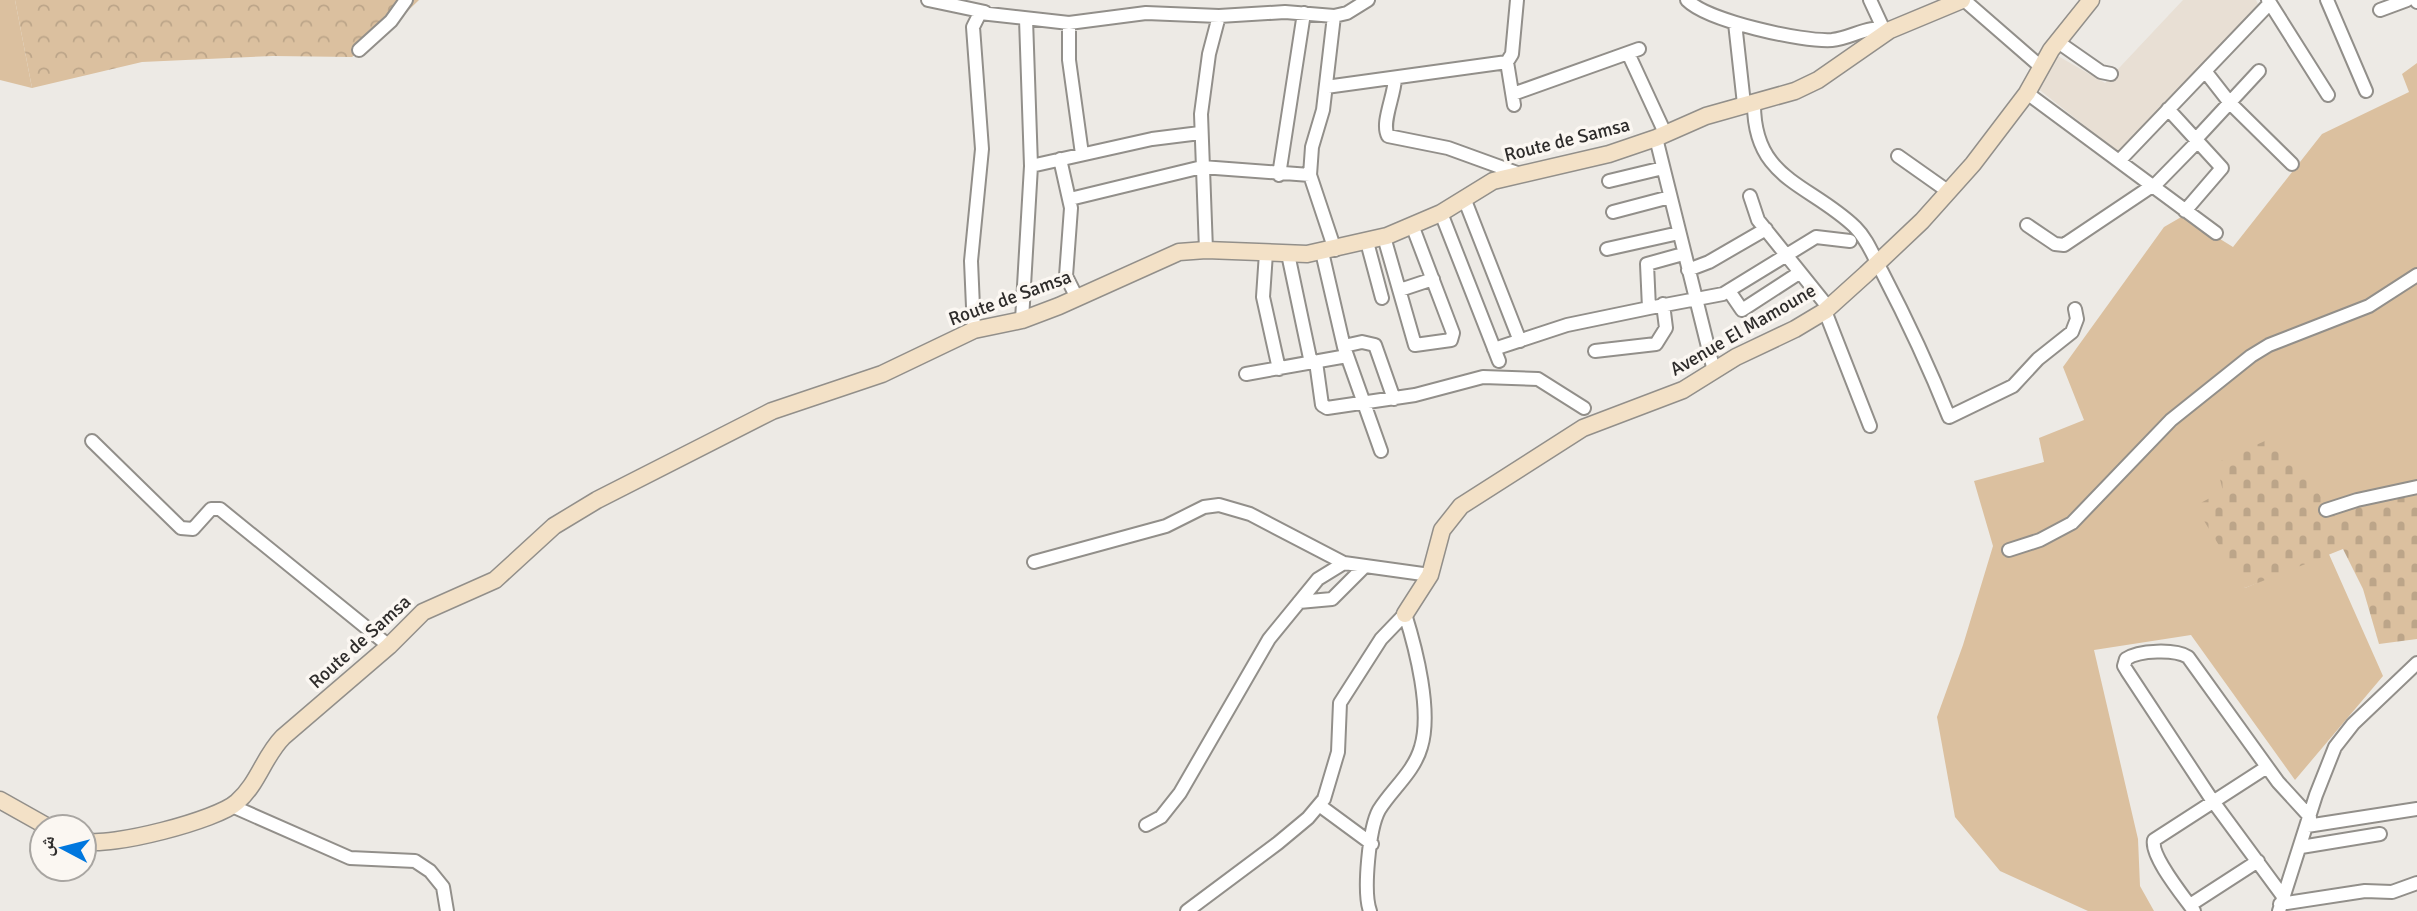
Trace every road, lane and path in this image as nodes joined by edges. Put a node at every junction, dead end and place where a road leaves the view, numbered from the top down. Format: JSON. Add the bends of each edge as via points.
{"nodes":[{"id":1,"x":406,"y":0,"type":"edge"},
{"id":2,"x":928,"y":0,"type":"edge"},
{"id":3,"x":1368,"y":0,"type":"edge"},
{"id":4,"x":1515,"y":0,"type":"edge"},
{"id":5,"x":1687,"y":0,"type":"edge"},
{"id":6,"x":1870,"y":0,"type":"edge"},
{"id":7,"x":1963,"y":0,"type":"edge"},
{"id":8,"x":2091,"y":0,"type":"edge"},
{"id":9,"x":2327,"y":0,"type":"edge"},
{"id":10,"x":2407,"y":0,"type":"edge"},
{"id":11,"x":2269,"y":1,"type":"edge"},
{"id":12,"x":2380,"y":10,"type":"dead end"},
{"id":13,"x":985,"y":12,"type":"junction"},
{"id":14,"x":1304,"y":13,"type":"junction"},
{"id":15,"x":1219,"y":16,"type":"junction"},
{"id":16,"x":1334,"y":16,"type":"junction"},
{"id":17,"x":1026,"y":19,"type":"junction"},
{"id":18,"x":1069,"y":23,"type":"junction"},
{"id":19,"x":1735,"y":23,"type":"junction"},
{"id":20,"x":1886,"y":29,"type":"junction"},
{"id":21,"x":2058,"y":42,"type":"junction"},
{"id":22,"x":359,"y":50,"type":"dead end"},
{"id":23,"x":1507,"y":61,"type":"junction"},
{"id":24,"x":2040,"y":67,"type":"junction"},
{"id":25,"x":2205,"y":71,"type":"junction"},
{"id":26,"x":2259,"y":71,"type":"dead end"},
{"id":27,"x":2111,"y":74,"type":"dead end"},
{"id":28,"x":1395,"y":79,"type":"junction"},
{"id":29,"x":1326,"y":87,"type":"junction"},
{"id":30,"x":2367,"y":90,"type":"dead end"},
{"id":31,"x":2027,"y":93,"type":"junction"},
{"id":32,"x":2328,"y":95,"type":"dead end"},
{"id":33,"x":1749,"y":103,"type":"junction"},
{"id":34,"x":2230,"y":103,"type":"junction"},
{"id":35,"x":2168,"y":109,"type":"junction"},
{"id":36,"x":1200,"y":133,"type":"junction"},
{"id":37,"x":1661,"y":135,"type":"junction"},
{"id":38,"x":2197,"y":140,"type":"junction"},
{"id":39,"x":1082,"y":154,"type":"junction"},
{"id":40,"x":1898,"y":156,"type":"dead end"},
{"id":41,"x":1060,"y":159,"type":"junction"},
{"id":42,"x":2119,"y":161,"type":"junction"},
{"id":43,"x":2292,"y":164,"type":"dead end"},
{"id":44,"x":1031,"y":166,"type":"junction"},
{"id":45,"x":1202,"y":167,"type":"junction"},
{"id":46,"x":1663,"y":168,"type":"junction"},
{"id":47,"x":1517,"y":173,"type":"junction"},
{"id":48,"x":1279,"y":175,"type":"junction"},
{"id":49,"x":1310,"y":176,"type":"junction"},
{"id":50,"x":1609,"y":181,"type":"dead end"},
{"id":51,"x":2152,"y":187,"type":"junction"},
{"id":52,"x":1949,"y":192,"type":"junction"},
{"id":53,"x":1750,"y":195,"type":"dead end"},
{"id":54,"x":1670,"y":197,"type":"junction"},
{"id":55,"x":1070,"y":198,"type":"junction"},
{"id":56,"x":1464,"y":198,"type":"junction"},
{"id":57,"x":2185,"y":211,"type":"junction"},
{"id":58,"x":1613,"y":212,"type":"dead end"},
{"id":59,"x":1441,"y":213,"type":"junction"},
{"id":60,"x":1412,"y":225,"type":"junction"},
{"id":61,"x":2027,"y":225,"type":"dead end"},
{"id":62,"x":1766,"y":229,"type":"junction"},
{"id":63,"x":1679,"y":233,"type":"junction"},
{"id":64,"x":2216,"y":233,"type":"dead end"},
{"id":65,"x":1384,"y":237,"type":"junction"},
{"id":66,"x":1850,"y":241,"type":"dead end"},
{"id":67,"x":1367,"y":242,"type":"junction"},
{"id":68,"x":1607,"y":249,"type":"dead end"},
{"id":69,"x":1206,"y":250,"type":"junction"},
{"id":70,"x":1329,"y":251,"type":"junction"},
{"id":71,"x":1266,"y":253,"type":"junction"},
{"id":72,"x":1288,"y":254,"type":"junction"},
{"id":73,"x":1684,"y":254,"type":"junction"},
{"id":74,"x":1785,"y":254,"type":"junction"},
{"id":75,"x":1877,"y":264,"type":"junction"},
{"id":76,"x":1688,"y":270,"type":"junction"},
{"id":77,"x":1799,"y":273,"type":"junction"},
{"id":78,"x":2417,"y":275,"type":"edge"},
{"id":79,"x":1433,"y":279,"type":"junction"},
{"id":80,"x":1399,"y":290,"type":"junction"},
{"id":81,"x":1729,"y":291,"type":"junction"},
{"id":82,"x":1077,"y":298,"type":"junction"},
{"id":83,"x":1382,"y":298,"type":"dead end"},
{"id":84,"x":1694,"y":298,"type":"junction"},
{"id":85,"x":1656,"y":306,"type":"junction"},
{"id":86,"x":1826,"y":309,"type":"junction"},
{"id":87,"x":2075,"y":309,"type":"dead end"},
{"id":88,"x":1022,"y":320,"type":"junction"},
{"id":89,"x":974,"y":330,"type":"junction"},
{"id":90,"x":1520,"y":341,"type":"junction"},
{"id":91,"x":1345,"y":351,"type":"junction"},
{"id":92,"x":1595,"y":351,"type":"dead end"},
{"id":93,"x":1313,"y":362,"type":"junction"},
{"id":94,"x":1279,"y":369,"type":"junction"},
{"id":95,"x":1714,"y":371,"type":"junction"},
{"id":96,"x":1246,"y":374,"type":"dead end"},
{"id":97,"x":1394,"y":399,"type":"junction"},
{"id":98,"x":1363,"y":405,"type":"junction"},
{"id":99,"x":1584,"y":408,"type":"dead end"},
{"id":100,"x":1870,"y":426,"type":"dead end"},
{"id":101,"x":93,"y":441,"type":"dead end"},
{"id":102,"x":1381,"y":451,"type":"dead end"},
{"id":103,"x":2417,"y":487,"type":"edge"},
{"id":104,"x":2326,"y":510,"type":"dead end"},
{"id":105,"x":2008,"y":550,"type":"dead end"},
{"id":106,"x":1034,"y":562,"type":"dead end"},
{"id":107,"x":1344,"y":563,"type":"junction"},
{"id":108,"x":1363,"y":568,"type":"junction"},
{"id":109,"x":1430,"y":575,"type":"junction"},
{"id":110,"x":1299,"y":602,"type":"junction"},
{"id":111,"x":1405,"y":614,"type":"junction"},
{"id":112,"x":389,"y":646,"type":"junction"},
{"id":113,"x":2417,"y":663,"type":"edge"},
{"id":114,"x":2267,"y":767,"type":"junction"},
{"id":115,"x":0,"y":800,"type":"edge"},
{"id":116,"x":2212,"y":800,"type":"junction"},
{"id":117,"x":1320,"y":805,"type":"junction"},
{"id":118,"x":232,"y":806,"type":"junction"},
{"id":119,"x":2417,"y":809,"type":"edge"},
{"id":120,"x":28,"y":816,"type":"edge"},
{"id":121,"x":2308,"y":822,"type":"junction"},
{"id":122,"x":1146,"y":825,"type":"dead end"},
{"id":123,"x":2380,"y":834,"type":"dead end"},
{"id":124,"x":98,"y":842,"type":"edge"},
{"id":125,"x":1372,"y":844,"type":"junction"},
{"id":126,"x":2301,"y":847,"type":"junction"},
{"id":127,"x":2258,"y":861,"type":"junction"},
{"id":128,"x":2417,"y":883,"type":"edge"},
{"id":129,"x":2280,"y":903,"type":"edge"},
{"id":130,"x":2192,"y":908,"type":"edge"},
{"id":131,"x":447,"y":911,"type":"edge"},
{"id":132,"x":1187,"y":911,"type":"edge"},
{"id":133,"x":1370,"y":911,"type":"edge"}],
"edges":[{"from":1,"to":22,"type":"street"},
{"from":2,"to":13,"type":"street"},
{"from":3,"to":16,"type":"street"},
{"from":4,"to":23,"type":"street","via":[[1512,54]]},
{"from":5,"to":19,"type":"street"},
{"from":6,"to":20,"type":"street"},
{"from":7,"to":20,"type":"street","name":"Route de Samsa"},
{"from":7,"to":24,"type":"street"},
{"from":8,"to":21,"type":"street","name":"Avenue El Mamoune"},
{"from":9,"to":30,"type":"street"},
{"from":10,"to":12,"type":"street"},
{"from":11,"to":25,"type":"street"},
{"from":11,"to":32,"type":"street"},
{"from":13,"to":17,"type":"street"},
{"from":13,"to":89,"type":"street","via":[[976,16],[973,27],[982,149],[971,275]]},
{"from":14,"to":15,"type":"street"},
{"from":14,"to":16,"type":"street"},
{"from":14,"to":48,"type":"street"},
{"from":15,"to":18,"type":"street","via":[[1146,13]]},
{"from":15,"to":36,"type":"street","via":[[1206,74]]},
{"from":16,"to":29,"type":"street"},
{"from":17,"to":18,"type":"street"},
{"from":17,"to":44,"type":"street"},
{"from":18,"to":39,"type":"street","via":[[1069,60]]},
{"from":19,"to":20,"type":"street","via":[[1826,40],[1872,28]]},
{"from":19,"to":33,"type":"street"},
{"from":20,"to":33,"type":"street","name":"Route de Samsa","via":[[1818,80]]},
{"from":21,"to":24,"type":"street","name":"Avenue El Mamoune"},
{"from":21,"to":27,"type":"street"},
{"from":23,"to":28,"type":"street"},
{"from":23,"to":37,"type":"street","via":[[1513,100],[1633,51]]},
{"from":24,"to":31,"type":"street","name":"Avenue El Mamoune"},
{"from":25,"to":34,"type":"street"},
{"from":25,"to":35,"type":"street"},
{"from":26,"to":34,"type":"street"},
{"from":28,"to":29,"type":"street"},
{"from":28,"to":47,"type":"street","via":[[1394,100],[1384,123],[1388,136],[1448,148]]},
{"from":29,"to":49,"type":"street"},
{"from":31,"to":42,"type":"street"},
{"from":31,"to":52,"type":"street","name":"Avenue El Mamoune"},
{"from":33,"to":37,"type":"street","name":"Route de Samsa"},
{"from":33,"to":75,"type":"street","via":[[1763,150],[1777,171],[1854,226],[1869,244]]},
{"from":34,"to":38,"type":"street"},
{"from":34,"to":43,"type":"street"},
{"from":35,"to":38,"type":"street"},
{"from":35,"to":42,"type":"street"},
{"from":36,"to":39,"type":"street"},
{"from":36,"to":45,"type":"street"},
{"from":37,"to":46,"type":"street"},
{"from":37,"to":47,"type":"street","name":"Route de Samsa","via":[[1598,157]]},
{"from":38,"to":51,"type":"street"},
{"from":38,"to":57,"type":"street","via":[[2222,168]]},
{"from":39,"to":41,"type":"street"},
{"from":40,"to":52,"type":"street"},
{"from":41,"to":44,"type":"street"},
{"from":41,"to":55,"type":"street"},
{"from":42,"to":51,"type":"street"},
{"from":44,"to":88,"type":"street"},
{"from":45,"to":48,"type":"street"},
{"from":45,"to":55,"type":"street"},
{"from":45,"to":69,"type":"street"},
{"from":46,"to":50,"type":"street"},
{"from":46,"to":54,"type":"street"},
{"from":47,"to":56,"type":"street","name":"Route de Samsa"},
{"from":48,"to":49,"type":"street"},
{"from":49,"to":70,"type":"street"},
{"from":51,"to":57,"type":"street"},
{"from":51,"to":61,"type":"street","via":[[2064,245]]},
{"from":52,"to":75,"type":"street","name":"Avenue El Mamoune"},
{"from":53,"to":62,"type":"street","via":[[1754,213]]},
{"from":54,"to":58,"type":"street"},
{"from":54,"to":63,"type":"street"},
{"from":55,"to":82,"type":"street","via":[[1072,220],[1065,270]]},
{"from":56,"to":59,"type":"street","name":"Route de Samsa"},
{"from":56,"to":90,"type":"street"},
{"from":57,"to":64,"type":"street"},
{"from":59,"to":60,"type":"street","name":"Route de Samsa"},
{"from":59,"to":90,"type":"street","via":[[1497,355]]},
{"from":60,"to":65,"type":"street","name":"Route de Samsa"},
{"from":60,"to":79,"type":"street"},
{"from":62,"to":74,"type":"street"},
{"from":62,"to":76,"type":"street"},
{"from":63,"to":68,"type":"street"},
{"from":63,"to":73,"type":"street"},
{"from":65,"to":67,"type":"street","name":"Route de Samsa"},
{"from":65,"to":80,"type":"street"},
{"from":66,"to":74,"type":"street","via":[[1816,237]]},
{"from":67,"to":70,"type":"street","name":"Route de Samsa"},
{"from":67,"to":83,"type":"street"},
{"from":69,"to":71,"type":"street","name":"Route de Samsa"},
{"from":69,"to":82,"type":"street","name":"Route de Samsa","via":[[1162,258]]},
{"from":70,"to":72,"type":"street","name":"Route de Samsa"},
{"from":70,"to":91,"type":"street"},
{"from":71,"to":72,"type":"street","name":"Route de Samsa"},
{"from":71,"to":94,"type":"street","via":[[1263,289]]},
{"from":72,"to":93,"type":"street"},
{"from":73,"to":76,"type":"street"},
{"from":73,"to":85,"type":"street","via":[[1646,265]]},
{"from":74,"to":77,"type":"street"},
{"from":74,"to":81,"type":"street"},
{"from":75,"to":86,"type":"street","name":"Avenue El Mamoune"},
{"from":75,"to":87,"type":"street","via":[[1916,337],[1949,417],[2018,381],[2072,332]]},
{"from":76,"to":84,"type":"street"},
{"from":77,"to":81,"type":"street","via":[[1742,310]]},
{"from":77,"to":86,"type":"street"},
{"from":78,"to":105,"type":"street","via":[[2369,306],[2251,356],[2171,420],[2072,523]]},
{"from":79,"to":80,"type":"street"},
{"from":79,"to":80,"type":"street","via":[[1453,333],[1451,340],[1415,345]]},
{"from":81,"to":84,"type":"street"},
{"from":82,"to":88,"type":"street","name":"Route de Samsa"},
{"from":84,"to":85,"type":"street"},
{"from":84,"to":95,"type":"street"},
{"from":85,"to":90,"type":"street"},
{"from":85,"to":92,"type":"street","via":[[1666,328],[1656,344]]},
{"from":86,"to":95,"type":"street","name":"Avenue El Mamoune"},
{"from":86,"to":100,"type":"street"},
{"from":88,"to":89,"type":"street","name":"Route de Samsa"},
{"from":89,"to":112,"type":"street","name":"Route de Samsa","via":[[882,374],[772,411],[597,500],[554,526],[495,580],[423,612]]},
{"from":91,"to":93,"type":"street"},
{"from":91,"to":97,"type":"street","via":[[1362,342],[1375,345]]},
{"from":91,"to":98,"type":"street"},
{"from":93,"to":94,"type":"street"},
{"from":93,"to":98,"type":"street","via":[[1323,406]]},
{"from":94,"to":96,"type":"street"},
{"from":95,"to":109,"type":"street","name":"Avenue El Mamoune","via":[[1683,390],[1583,428],[1461,506],[1441,534]]},
{"from":97,"to":98,"type":"street"},
{"from":97,"to":99,"type":"street","via":[[1471,378],[1527,377]]},
{"from":98,"to":102,"type":"street"},
{"from":101,"to":112,"type":"street","via":[[181,528],[193,529],[211,509],[220,509]]},
{"from":103,"to":104,"type":"street"},
{"from":106,"to":107,"type":"street","via":[[1166,526],[1204,507],[1219,505],[1250,514]]},
{"from":107,"to":108,"type":"street"},
{"from":107,"to":110,"type":"street","via":[[1326,571]]},
{"from":108,"to":109,"type":"street"},
{"from":108,"to":110,"type":"street","via":[[1332,599]]},
{"from":109,"to":111,"type":"street"},
{"from":110,"to":122,"type":"street","via":[[1269,639],[1180,793],[1161,817]]},
{"from":111,"to":117,"type":"street","via":[[1381,639],[1342,698],[1334,772]]},
{"from":111,"to":125,"type":"street","via":[[1422,694],[1422,746],[1379,811]]},
{"from":112,"to":118,"type":"street","name":"Route de Samsa","via":[[272,748],[250,788]]},
{"from":113,"to":121,"type":"street","via":[[2343,735],[2325,770]]},
{"from":114,"to":116,"type":"street"},
{"from":114,"to":116,"type":"street","via":[[2188,657],[2179,652],[2129,656],[2125,668]]},
{"from":114,"to":121,"type":"street"},
{"from":115,"to":120,"type":"street"},
{"from":116,"to":127,"type":"street"},
{"from":116,"to":130,"type":"street","via":[[2158,835],[2152,844]]},
{"from":117,"to":125,"type":"street"},
{"from":117,"to":132,"type":"street","via":[[1278,843]]},
{"from":118,"to":124,"type":"street","name":"Route de Samsa","via":[[198,821],[111,843]]},
{"from":118,"to":131,"type":"street","via":[[350,858],[415,861],[443,887]]},
{"from":119,"to":121,"type":"street"},
{"from":121,"to":126,"type":"street"},
{"from":123,"to":126,"type":"street"},
{"from":125,"to":133,"type":"street","via":[[1366,895]]},
{"from":126,"to":129,"type":"street"},
{"from":127,"to":129,"type":"street"},
{"from":127,"to":130,"type":"street"},
{"from":128,"to":129,"type":"street","via":[[2392,892],[2373,890]]}]}
